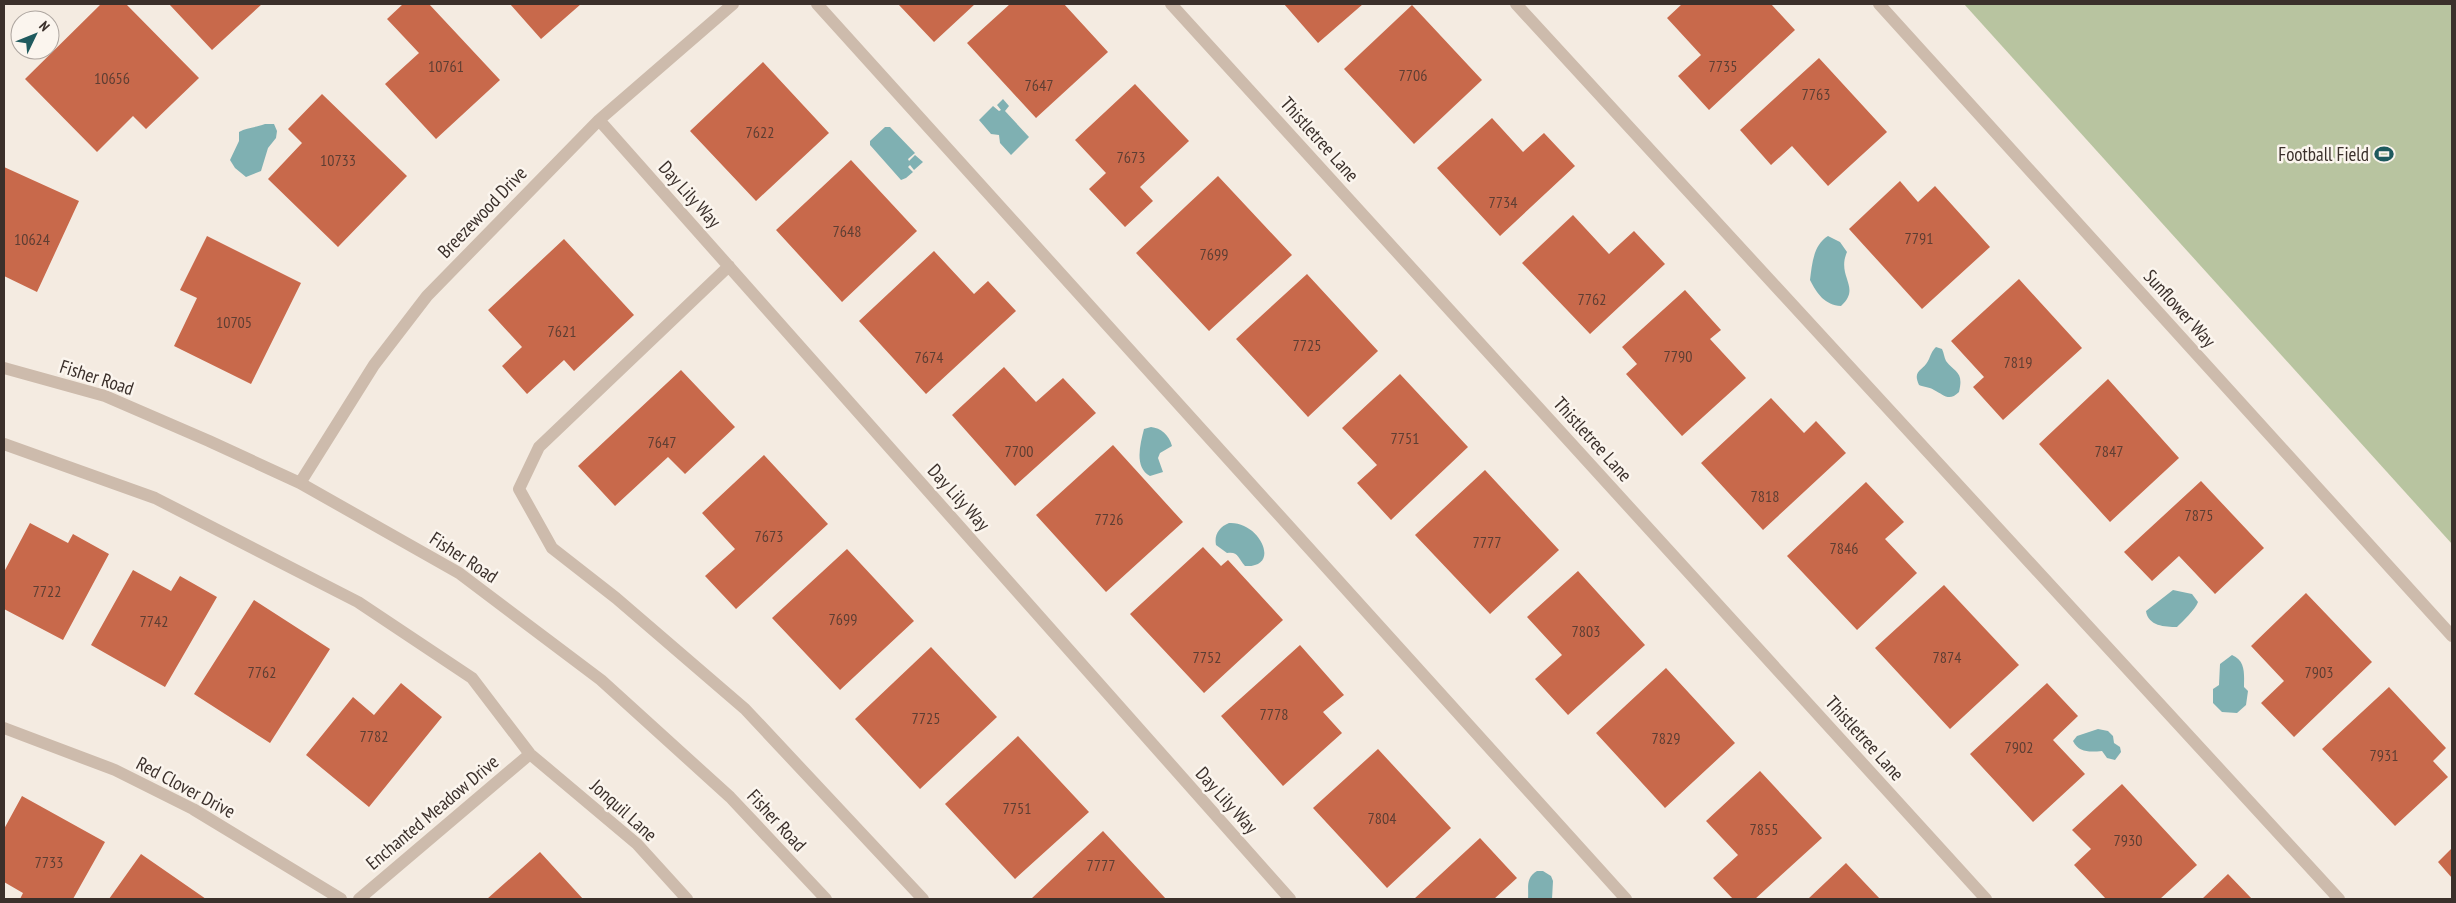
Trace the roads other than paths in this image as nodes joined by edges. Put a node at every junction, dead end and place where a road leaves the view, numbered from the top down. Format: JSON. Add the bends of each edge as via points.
{"nodes":[{"id":1,"x":733,"y":4,"type":"edge"},
{"id":2,"x":817,"y":4,"type":"edge"},
{"id":3,"x":1171,"y":4,"type":"edge"},
{"id":4,"x":1516,"y":4,"type":"edge"},
{"id":5,"x":1879,"y":4,"type":"edge"},
{"id":6,"x":599,"y":120,"type":"junction"},
{"id":7,"x":729,"y":266,"type":"junction"},
{"id":8,"x":4,"y":368,"type":"edge"},
{"id":9,"x":4,"y":444,"type":"edge"},
{"id":10,"x":300,"y":483,"type":"junction"},
{"id":11,"x":2452,"y":636,"type":"edge"},
{"id":12,"x":4,"y":728,"type":"edge"},
{"id":13,"x":530,"y":754,"type":"junction"},
{"id":14,"x":342,"y":899,"type":"edge"},
{"id":15,"x":359,"y":899,"type":"edge"},
{"id":16,"x":687,"y":899,"type":"edge"},
{"id":17,"x":826,"y":899,"type":"edge"},
{"id":18,"x":923,"y":899,"type":"edge"},
{"id":19,"x":1290,"y":899,"type":"edge"},
{"id":20,"x":1626,"y":899,"type":"edge"},
{"id":21,"x":1986,"y":899,"type":"edge"},
{"id":22,"x":2339,"y":899,"type":"edge"}],
"edges":[{"from":1,"to":6,"type":"street","name":"Breezewood Drive"},
{"from":2,"to":20,"type":"street"},
{"from":3,"to":21,"type":"street","name":"Thistletree Lane"},
{"from":4,"to":22,"type":"street"},
{"from":5,"to":11,"type":"street","name":"Sunflower Way"},
{"from":6,"to":7,"type":"street","name":"Day Lily Way"},
{"from":6,"to":10,"type":"street","name":"Breezewood Drive","via":[[427,296],[374,365]]},
{"from":7,"to":18,"type":"street","via":[[539,447],[519,488],[552,548],[616,598],[745,709]]},
{"from":7,"to":19,"type":"street","name":"Day Lily Way"},
{"from":8,"to":10,"type":"street","name":"Fisher Road","via":[[105,396]]},
{"from":9,"to":13,"type":"street","name":"Jonquil Lane","via":[[155,498],[358,602],[472,678]]},
{"from":10,"to":17,"type":"street","name":"Fisher Road","via":[[459,573],[601,680],[730,797]]},
{"from":12,"to":14,"type":"street","name":"Red Clover Drive","via":[[115,770],[193,809]]},
{"from":13,"to":15,"type":"street","name":"Enchanted Meadow Drive"},
{"from":13,"to":16,"type":"street","name":"Jonquil Lane","via":[[637,844]]}]}
